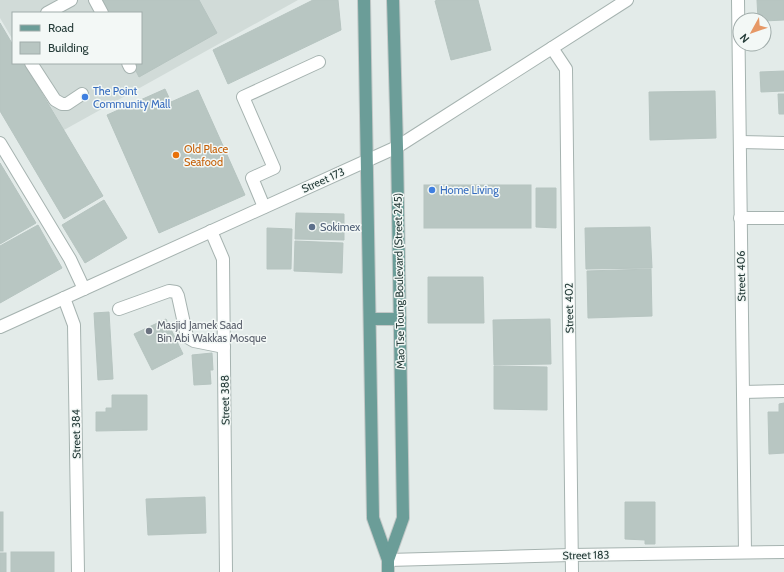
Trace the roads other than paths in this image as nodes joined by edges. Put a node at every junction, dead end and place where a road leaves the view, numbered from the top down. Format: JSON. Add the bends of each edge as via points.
{"nodes":[{"id":1,"x":71,"y":0,"type":"edge"},
{"id":2,"x":95,"y":0,"type":"edge"},
{"id":3,"x":364,"y":0,"type":"edge"},
{"id":4,"x":393,"y":0,"type":"edge"},
{"id":5,"x":627,"y":0,"type":"edge"},
{"id":6,"x":738,"y":0,"type":"edge"},
{"id":7,"x":49,"y":12,"type":"edge"},
{"id":8,"x":101,"y":12,"type":"edge"},
{"id":9,"x":552,"y":48,"type":"junction"},
{"id":10,"x":319,"y":62,"type":"dead end"},
{"id":11,"x":32,"y":64,"type":"edge"},
{"id":12,"x":82,"y":94,"type":"dead end"},
{"id":13,"x":740,"y":142,"type":"junction"},
{"id":14,"x":0,"y":143,"type":"edge"},
{"id":15,"x":784,"y":143,"type":"edge"},
{"id":16,"x":397,"y":147,"type":"junction"},
{"id":17,"x":367,"y":160,"type":"junction"},
{"id":18,"x":264,"y":207,"type":"junction"},
{"id":19,"x":740,"y":218,"type":"junction"},
{"id":20,"x":784,"y":218,"type":"edge"},
{"id":21,"x":211,"y":231,"type":"junction"},
{"id":22,"x":84,"y":289,"type":"junction"},
{"id":23,"x":64,"y":298,"type":"junction"},
{"id":24,"x":119,"y":309,"type":"dead end"},
{"id":25,"x":400,"y":319,"type":"junction"},
{"id":26,"x":370,"y":320,"type":"junction"},
{"id":27,"x":0,"y":327,"type":"edge"},
{"id":28,"x":224,"y":347,"type":"junction"},
{"id":29,"x":784,"y":391,"type":"edge"},
{"id":30,"x":743,"y":392,"type":"junction"},
{"id":31,"x":745,"y":552,"type":"junction"},
{"id":32,"x":784,"y":552,"type":"edge"},
{"id":33,"x":571,"y":555,"type":"junction"},
{"id":34,"x":388,"y":566,"type":"edge"},
{"id":35,"x":78,"y":572,"type":"edge"},
{"id":36,"x":226,"y":572,"type":"edge"},
{"id":37,"x":572,"y":572,"type":"edge"}],
"edges":[{"from":1,"to":7,"type":"street"},
{"from":2,"to":8,"type":"street"},
{"from":3,"to":17,"type":"main road"},
{"from":4,"to":16,"type":"main road","name":"Mao Tse Toung Boulevard (Street 245)"},
{"from":5,"to":9,"type":"street","name":"Street 173"},
{"from":6,"to":13,"type":"street","name":"Street 406"},
{"from":9,"to":16,"type":"street","name":"Street 173"},
{"from":9,"to":33,"type":"street","name":"Street 402","via":[[566,69]]},
{"from":10,"to":18,"type":"street","via":[[243,97],[274,168],[252,178]]},
{"from":11,"to":12,"type":"street","via":[[55,100],[67,104]]},
{"from":13,"to":15,"type":"street"},
{"from":13,"to":19,"type":"street","name":"Street 406"},
{"from":14,"to":22,"type":"street","via":[[70,259]]},
{"from":16,"to":17,"type":"street","name":"Street 173"},
{"from":16,"to":25,"type":"main road","name":"Mao Tse Toung Boulevard (Street 245)"},
{"from":17,"to":18,"type":"street","name":"Street 173"},
{"from":17,"to":26,"type":"main road"},
{"from":18,"to":21,"type":"street","name":"Street 173"},
{"from":19,"to":20,"type":"street"},
{"from":19,"to":30,"type":"street","name":"Street 406"},
{"from":21,"to":22,"type":"street","name":"Street 173"},
{"from":21,"to":28,"type":"street","name":"Street 388","via":[[223,259]]},
{"from":22,"to":23,"type":"street","name":"Street 173"},
{"from":23,"to":27,"type":"street","name":"Street 173"},
{"from":23,"to":35,"type":"street","name":"Street 384","via":[[74,325]]},
{"from":24,"to":28,"type":"street","via":[[169,290],[176,292],[186,337]]},
{"from":25,"to":26,"type":"main road"},
{"from":25,"to":34,"type":"main road","name":"Mao Tse Toung Boulevard (Street 245)","via":[[403,518]]},
{"from":26,"to":34,"type":"main road","via":[[373,518]]},
{"from":28,"to":36,"type":"street","name":"Street 388"},
{"from":29,"to":30,"type":"street"},
{"from":30,"to":31,"type":"street","name":"Street 406"},
{"from":31,"to":32,"type":"street","name":"Street 183"},
{"from":31,"to":33,"type":"street","name":"Street 183"},
{"from":33,"to":34,"type":"street","name":"Street 183"},
{"from":33,"to":37,"type":"street","name":"Street 402"}]}
